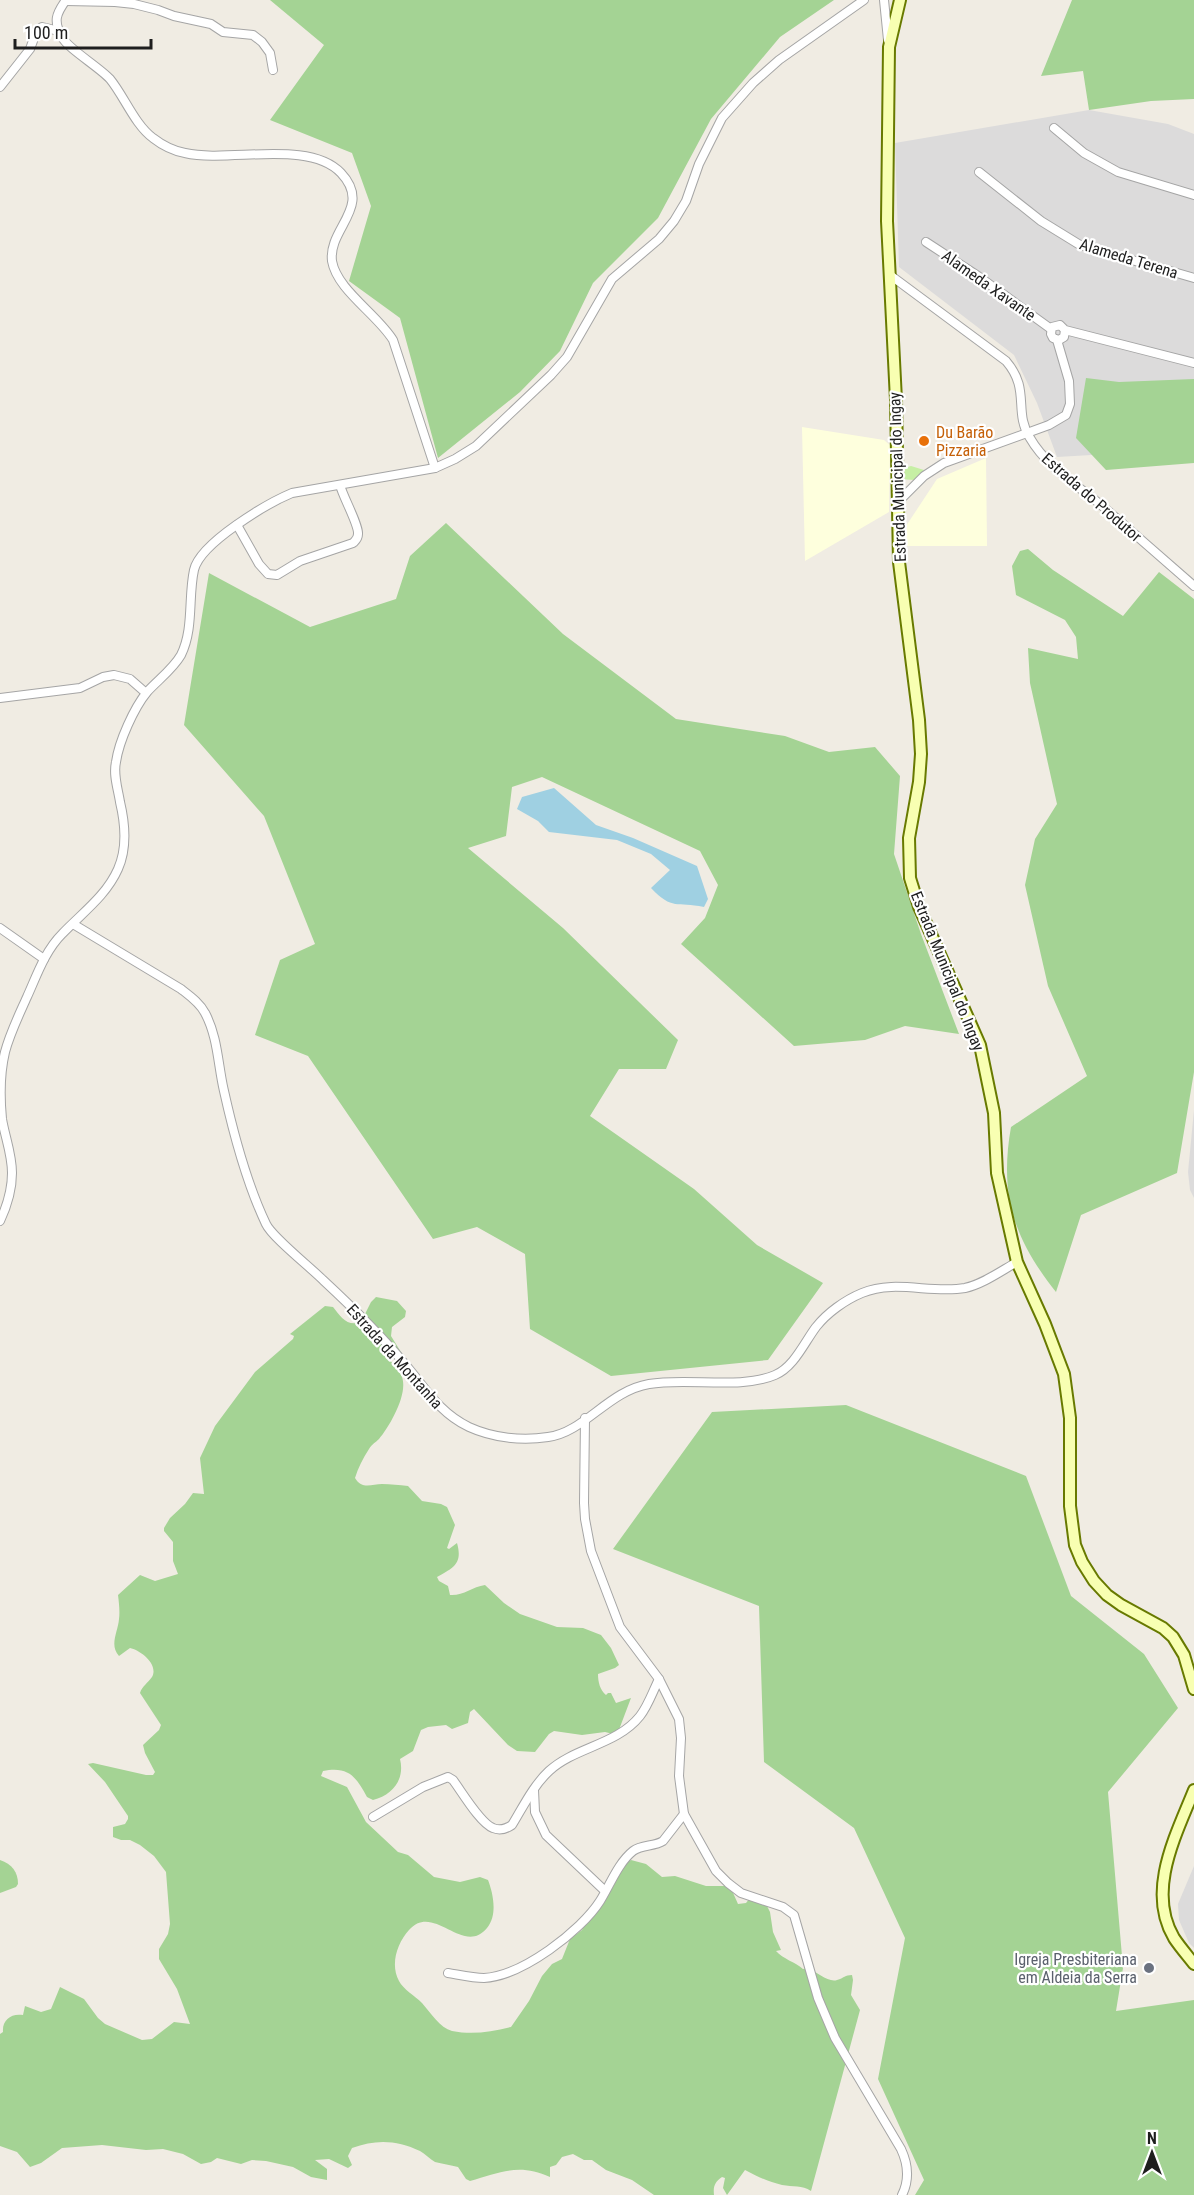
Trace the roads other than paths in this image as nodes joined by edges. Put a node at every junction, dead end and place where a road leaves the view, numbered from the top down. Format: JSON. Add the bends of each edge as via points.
{"nodes":[{"id":1,"x":66,"y":0,"type":"edge"},
{"id":2,"x":864,"y":0,"type":"edge"},
{"id":3,"x":884,"y":0,"type":"edge"},
{"id":4,"x":900,"y":0,"type":"edge"},
{"id":5,"x":59,"y":31,"type":"junction"},
{"id":6,"x":889,"y":47,"type":"junction"},
{"id":7,"x":273,"y":70,"type":"dead end"},
{"id":8,"x":0,"y":87,"type":"edge"},
{"id":9,"x":1054,"y":128,"type":"dead end"},
{"id":10,"x":978,"y":172,"type":"dead end"},
{"id":11,"x":1194,"y":195,"type":"edge"},
{"id":12,"x":926,"y":242,"type":"dead end"},
{"id":13,"x":890,"y":274,"type":"junction"},
{"id":14,"x":1194,"y":278,"type":"edge"},
{"id":15,"x":1051,"y":329,"type":"junction"},
{"id":16,"x":1065,"y":330,"type":"junction"},
{"id":17,"x":1057,"y":340,"type":"junction"},
{"id":18,"x":1194,"y":363,"type":"edge"},
{"id":19,"x":1027,"y":432,"type":"junction"},
{"id":20,"x":435,"y":468,"type":"junction"},
{"id":21,"x":340,"y":485,"type":"junction"},
{"id":22,"x":897,"y":503,"type":"junction"},
{"id":23,"x":237,"y":525,"type":"junction"},
{"id":24,"x":1194,"y":586,"type":"edge"},
{"id":25,"x":146,"y":693,"type":"junction"},
{"id":26,"x":0,"y":698,"type":"edge"},
{"id":27,"x":73,"y":924,"type":"junction"},
{"id":28,"x":0,"y":928,"type":"edge"},
{"id":29,"x":44,"y":959,"type":"junction"},
{"id":30,"x":0,"y":1221,"type":"edge"},
{"id":31,"x":1017,"y":1262,"type":"junction"},
{"id":32,"x":585,"y":1418,"type":"junction"},
{"id":33,"x":659,"y":1679,"type":"junction"},
{"id":34,"x":1194,"y":1689,"type":"edge"},
{"id":35,"x":534,"y":1789,"type":"junction"},
{"id":36,"x":1194,"y":1790,"type":"edge"},
{"id":37,"x":684,"y":1814,"type":"junction"},
{"id":38,"x":373,"y":1816,"type":"dead end"},
{"id":39,"x":605,"y":1891,"type":"junction"},
{"id":40,"x":1194,"y":1964,"type":"edge"},
{"id":41,"x":448,"y":1973,"type":"dead end"},
{"id":42,"x":902,"y":2195,"type":"edge"}],
"edges":[{"from":1,"to":5,"type":"street","via":[[58,10]]},
{"from":1,"to":7,"type":"street","via":[[134,4],[211,24],[222,32],[253,35],[270,53]]},
{"from":2,"to":20,"type":"street","via":[[753,83],[722,118],[674,221],[660,239],[612,279],[567,357],[476,446]]},
{"from":3,"to":6,"type":"street","name":"Estrada Municipal do Ingay"},
{"from":4,"to":6,"type":"street","name":"Estrada Municipal do Ingay"},
{"from":5,"to":8,"type":"street","via":[[42,27],[37,30],[30,49]]},
{"from":5,"to":20,"type":"street","via":[[63,40],[110,79],[150,137],[169,148],[214,156],[304,155],[341,173],[350,186],[351,207],[335,240],[332,261],[342,282],[393,340]]},
{"from":6,"to":13,"type":"street","name":"Estrada Municipal do Ingay"},
{"from":9,"to":11,"type":"street","via":[[1084,153],[1118,172]]},
{"from":10,"to":14,"type":"street","name":"Alameda Terena","via":[[1074,242]]},
{"from":12,"to":15,"type":"street","name":"Alameda Xavante"},
{"from":13,"to":19,"type":"street","name":"Estrada do Produtor","via":[[1006,361],[1020,385]]},
{"from":13,"to":22,"type":"street","name":"Estrada Municipal do Ingay"},
{"from":15,"to":16,"type":"street","via":[[1060,325]]},
{"from":15,"to":17,"type":"street","via":[[1051,336]]},
{"from":16,"to":17,"type":"street","via":[[1064,337]]},
{"from":16,"to":18,"type":"street"},
{"from":17,"to":19,"type":"street","via":[[1069,381],[1069,410],[1062,419]]},
{"from":19,"to":22,"type":"street","via":[[944,463],[924,476]]},
{"from":19,"to":24,"type":"street","name":"Estrada do Produtor","via":[[1043,456]]},
{"from":20,"to":21,"type":"street"},
{"from":21,"to":23,"type":"street","via":[[292,493]]},
{"from":21,"to":23,"type":"street","via":[[357,528],[357,539],[300,561],[277,575],[268,574],[259,564]]},
{"from":22,"to":31,"type":"street","name":"Estrada Municipal do Ingay","via":[[899,562],[921,754],[909,838],[910,878],[980,1045],[994,1113],[1000,1192]]},
{"from":23,"to":25,"type":"street","via":[[197,561],[187,638],[180,656]]},
{"from":25,"to":26,"type":"street","via":[[130,680],[114,675],[80,688]]},
{"from":25,"to":27,"type":"street","via":[[127,728],[115,763],[124,831],[119,868],[98,899]]},
{"from":27,"to":29,"type":"street"},
{"from":27,"to":32,"type":"street","name":"Estrada da Montanha","via":[[181,989],[204,1010],[215,1042],[238,1148],[269,1230],[364,1318],[441,1410],[469,1427],[501,1438],[550,1437],[566,1432]]},
{"from":28,"to":29,"type":"street"},
{"from":29,"to":30,"type":"street","via":[[13,1028],[1,1073],[2,1119],[12,1172]]},
{"from":31,"to":32,"type":"street","name":"Estrada da Montanha","via":[[968,1287],[883,1287],[864,1292],[817,1325],[789,1364],[776,1375],[751,1380],[646,1384],[612,1399]]},
{"from":31,"to":34,"type":"street","name":"Estrada Municipal do Ingay","via":[[1059,1359],[1068,1390],[1071,1525],[1082,1562],[1107,1595],[1173,1637],[1184,1655]]},
{"from":32,"to":33,"type":"street","via":[[584,1503],[591,1551],[620,1627]]},
{"from":33,"to":35,"type":"street","via":[[632,1725],[561,1762]]},
{"from":33,"to":37,"type":"street","via":[[681,1728],[679,1776]]},
{"from":35,"to":38,"type":"street","via":[[512,1825],[501,1830],[489,1826],[448,1778],[423,1787]]},
{"from":35,"to":39,"type":"street","via":[[535,1812],[546,1835]]},
{"from":36,"to":40,"type":"street","via":[[1168,1856],[1162,1896],[1167,1924]]},
{"from":37,"to":39,"type":"street","via":[[663,1841],[631,1853]]},
{"from":37,"to":42,"type":"street","via":[[716,1871],[728,1883],[741,1893],[783,1906],[794,1915],[818,1998],[835,2038],[906,2159],[908,2176]]},
{"from":39,"to":41,"type":"street","via":[[600,1902],[571,1932],[524,1966],[485,1978]]}]}
